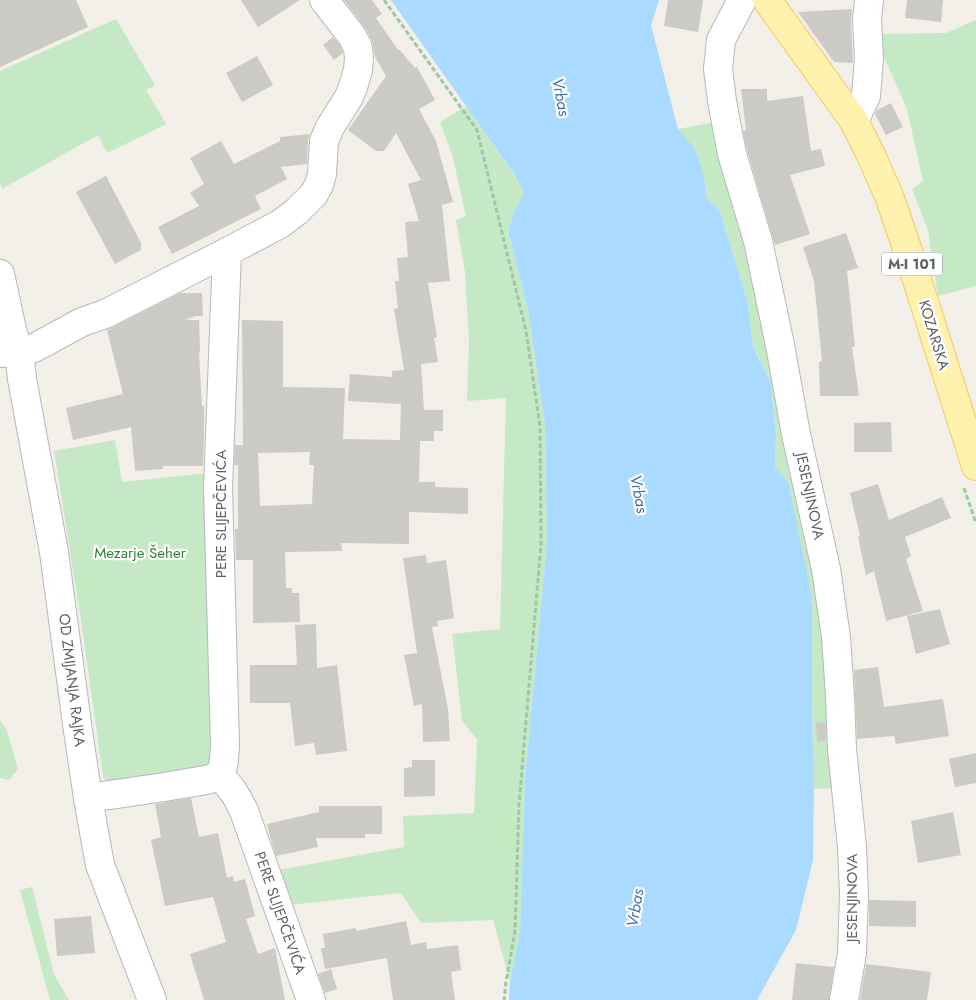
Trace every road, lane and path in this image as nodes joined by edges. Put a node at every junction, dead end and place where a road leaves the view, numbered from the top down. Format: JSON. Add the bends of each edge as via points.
{"nodes":[{"id":1,"x":324,"y":0,"type":"edge"},
{"id":2,"x":384,"y":0,"type":"edge"},
{"id":3,"x":869,"y":0,"type":"edge"},
{"id":4,"x":750,"y":1,"type":"edge"},
{"id":5,"x":854,"y":121,"type":"junction"},
{"id":6,"x":227,"y":252,"type":"junction"},
{"id":7,"x":0,"y":274,"type":"edge"},
{"id":8,"x":9,"y":352,"type":"edge"},
{"id":9,"x":976,"y":466,"type":"edge"},
{"id":10,"x":219,"y":775,"type":"junction"},
{"id":11,"x":88,"y":798,"type":"junction"},
{"id":12,"x":152,"y":1000,"type":"edge"},
{"id":13,"x":311,"y":1000,"type":"edge"},
{"id":14,"x":504,"y":1000,"type":"edge"},
{"id":15,"x":844,"y":1000,"type":"edge"}],
"edges":[{"from":1,"to":6,"type":"street","via":[[352,36],[359,58],[349,98],[324,141],[319,185],[297,211],[280,224]]},
{"from":2,"to":14,"type":"path","via":[[476,130],[526,331],[540,427],[541,544],[519,804],[515,931]]},
{"from":3,"to":5,"type":"street","via":[[866,96]]},
{"from":4,"to":5,"type":"main road","name":"KOZARSKA","number":"M-I 101","via":[[821,74]]},
{"from":4,"to":15,"type":"street","name":"JESENJINOVA","via":[[721,40],[718,69],[732,154],[758,241],[780,345],[826,569],[836,638],[854,894],[852,953]]},
{"from":5,"to":9,"type":"main road","name":"KOZARSKA","number":"M-I 101","via":[[892,204]]},
{"from":6,"to":8,"type":"street","via":[[34,348]]},
{"from":6,"to":10,"type":"street","name":"PERE SLIJEPČEVIĆA","via":[[218,488],[225,746]]},
{"from":7,"to":8,"type":"street","name":"OD ZMIJANJA RAJKA","via":[[12,330]]},
{"from":8,"to":11,"type":"street","name":"OD ZMIJANJA RAJKA","via":[[22,379],[54,552]]},
{"from":10,"to":11,"type":"street"},
{"from":10,"to":13,"type":"street","name":"PERE SLIJEPČEVIĆA","via":[[230,785],[244,811]]},
{"from":11,"to":12,"type":"street","name":"OD ZMIJANJA RAJKA","via":[[100,865]]}]}
